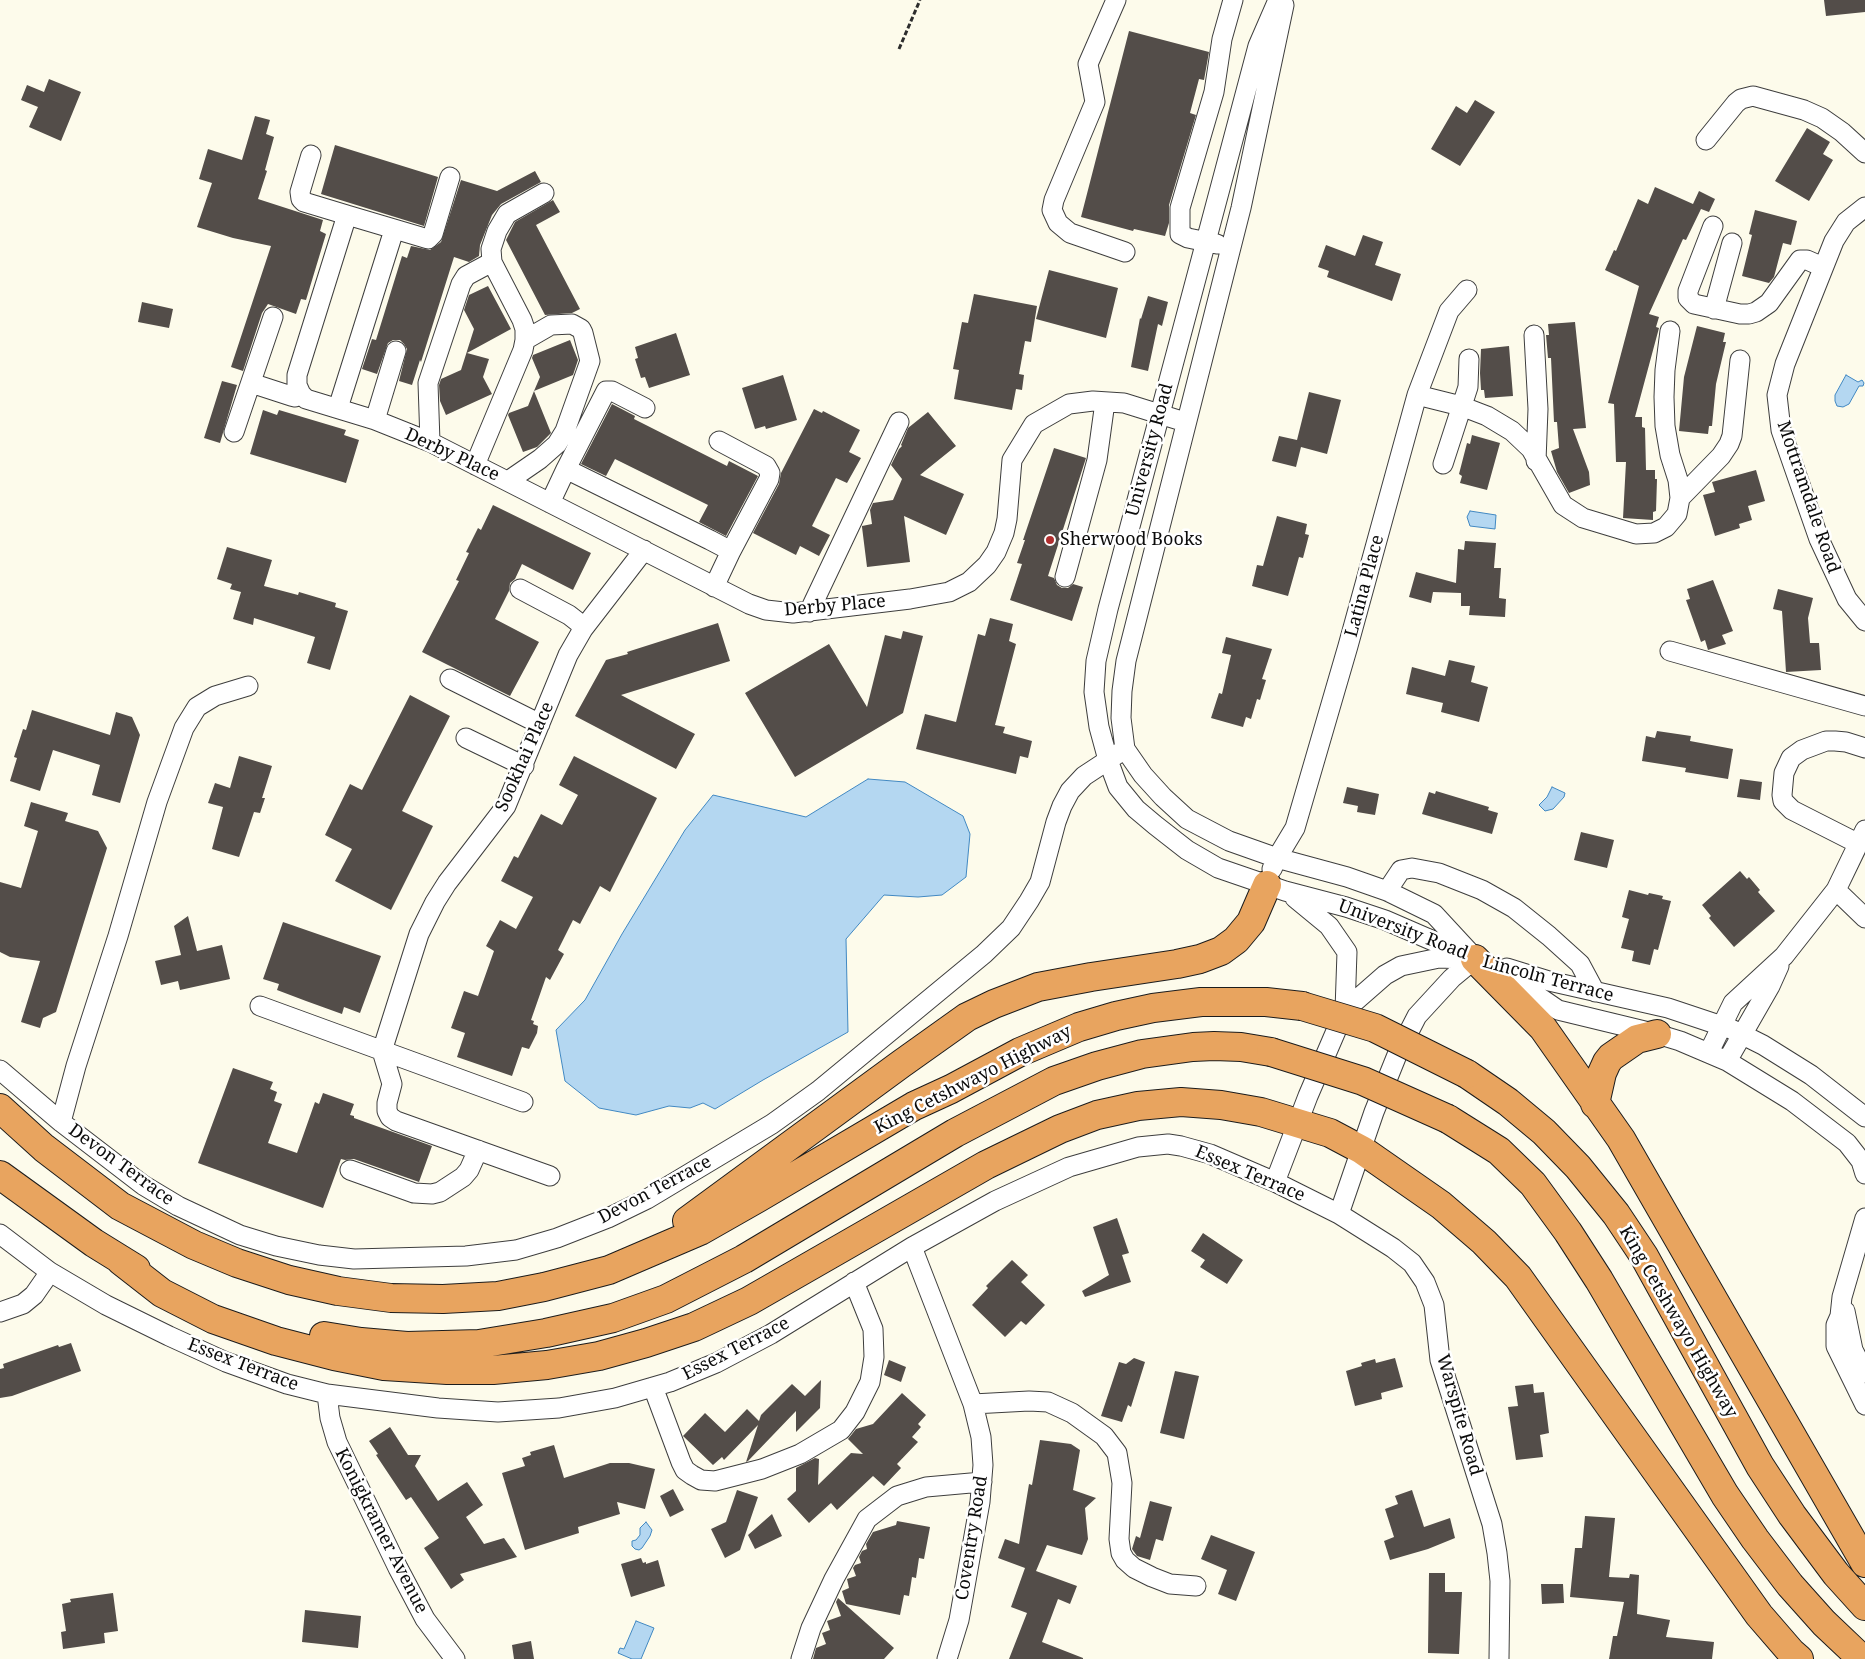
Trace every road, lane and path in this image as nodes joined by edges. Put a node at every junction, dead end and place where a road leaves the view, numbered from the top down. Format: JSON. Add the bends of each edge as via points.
{"nodes":[{"id":1,"x":920,"y":0,"type":"edge"},
{"id":2,"x":1116,"y":0,"type":"edge"},
{"id":3,"x":1233,"y":0,"type":"edge"},
{"id":4,"x":1278,"y":0,"type":"edge"},
{"id":5,"x":1285,"y":0,"type":"edge"},
{"id":6,"x":899,"y":49,"type":"dead end"},
{"id":7,"x":1706,"y":140,"type":"dead end"},
{"id":8,"x":1865,"y":153,"type":"edge"},
{"id":9,"x":311,"y":155,"type":"dead end"},
{"id":10,"x":450,"y":177,"type":"dead end"},
{"id":11,"x":544,"y":193,"type":"dead end"},
{"id":12,"x":1865,"y":207,"type":"edge"},
{"id":13,"x":347,"y":215,"type":"junction"},
{"id":14,"x":1713,"y":226,"type":"dead end"},
{"id":15,"x":394,"y":230,"type":"junction"},
{"id":16,"x":1205,"y":241,"type":"junction"},
{"id":17,"x":1732,"y":244,"type":"dead end"},
{"id":18,"x":1231,"y":246,"type":"junction"},
{"id":19,"x":1125,"y":252,"type":"dead end"},
{"id":20,"x":492,"y":262,"type":"junction"},
{"id":21,"x":1824,"y":267,"type":"junction"},
{"id":22,"x":1467,"y":290,"type":"dead end"},
{"id":23,"x":1714,"y":308,"type":"junction"},
{"id":24,"x":273,"y":317,"type":"dead end"},
{"id":25,"x":1670,"y":331,"type":"dead end"},
{"id":26,"x":1534,"y":335,"type":"dead end"},
{"id":27,"x":525,"y":340,"type":"junction"},
{"id":28,"x":396,"y":352,"type":"dead end"},
{"id":29,"x":1469,"y":359,"type":"dead end"},
{"id":30,"x":1740,"y":360,"type":"dead end"},
{"id":31,"x":251,"y":383,"type":"junction"},
{"id":32,"x":301,"y":394,"type":"junction"},
{"id":33,"x":1417,"y":395,"type":"junction"},
{"id":34,"x":1105,"y":402,"type":"junction"},
{"id":35,"x":1460,"y":406,"type":"junction"},
{"id":36,"x":338,"y":408,"type":"junction"},
{"id":37,"x":646,"y":408,"type":"dead end"},
{"id":38,"x":1159,"y":414,"type":"junction"},
{"id":39,"x":375,"y":420,"type":"junction"},
{"id":40,"x":899,"y":422,"type":"dead end"},
{"id":41,"x":1185,"y":422,"type":"junction"},
{"id":42,"x":234,"y":432,"type":"dead end"},
{"id":43,"x":718,"y":441,"type":"dead end"},
{"id":44,"x":430,"y":442,"type":"junction"},
{"id":45,"x":1536,"y":460,"type":"junction"},
{"id":46,"x":1443,"y":464,"type":"dead end"},
{"id":47,"x":475,"y":465,"type":"junction"},
{"id":48,"x":566,"y":469,"type":"junction"},
{"id":49,"x":508,"y":481,"type":"junction"},
{"id":50,"x":1680,"y":498,"type":"junction"},
{"id":51,"x":550,"y":503,"type":"junction"},
{"id":52,"x":644,"y":550,"type":"junction"},
{"id":53,"x":731,"y":552,"type":"junction"},
{"id":54,"x":1065,"y":577,"type":"dead end"},
{"id":55,"x":714,"y":587,"type":"junction"},
{"id":56,"x":520,"y":590,"type":"dead end"},
{"id":57,"x":809,"y":612,"type":"junction"},
{"id":58,"x":1865,"y":622,"type":"edge"},
{"id":59,"x":584,"y":629,"type":"junction"},
{"id":60,"x":1670,"y":651,"type":"dead end"},
{"id":61,"x":450,"y":679,"type":"dead end"},
{"id":62,"x":248,"y":686,"type":"dead end"},
{"id":63,"x":1865,"y":706,"type":"edge"},
{"id":64,"x":540,"y":724,"type":"junction"},
{"id":65,"x":466,"y":738,"type":"dead end"},
{"id":66,"x":1865,"y":748,"type":"edge"},
{"id":67,"x":1125,"y":749,"type":"junction"},
{"id":68,"x":1108,"y":760,"type":"junction"},
{"id":69,"x":524,"y":766,"type":"junction"},
{"id":70,"x":1862,"y":837,"type":"edge"},
{"id":71,"x":1277,"y":858,"type":"junction"},
{"id":72,"x":1276,"y":888,"type":"junction"},
{"id":73,"x":1836,"y":890,"type":"junction"},
{"id":74,"x":1387,"y":891,"type":"junction"},
{"id":75,"x":1865,"y":918,"type":"edge"},
{"id":76,"x":1784,"y":956,"type":"junction"},
{"id":77,"x":1475,"y":959,"type":"junction"},
{"id":78,"x":1595,"y":992,"type":"junction"},
{"id":79,"x":260,"y":1006,"type":"dead end"},
{"id":80,"x":1345,"y":1010,"type":"junction"},
{"id":81,"x":1721,"y":1025,"type":"junction"},
{"id":82,"x":1657,"y":1034,"type":"junction"},
{"id":83,"x":1742,"y":1034,"type":"junction"},
{"id":84,"x":382,"y":1051,"type":"junction"},
{"id":85,"x":1709,"y":1052,"type":"junction"},
{"id":86,"x":1727,"y":1061,"type":"junction"},
{"id":87,"x":0,"y":1070,"type":"edge"},
{"id":88,"x":523,"y":1102,"type":"dead end"},
{"id":89,"x":1595,"y":1104,"type":"junction"},
{"id":90,"x":0,"y":1108,"type":"edge"},
{"id":91,"x":1865,"y":1117,"type":"edge"},
{"id":92,"x":61,"y":1122,"type":"junction"},
{"id":93,"x":1298,"y":1122,"type":"junction"},
{"id":94,"x":478,"y":1150,"type":"junction"},
{"id":95,"x":1362,"y":1150,"type":"junction"},
{"id":96,"x":350,"y":1170,"type":"dead end"},
{"id":97,"x":1865,"y":1174,"type":"edge"},
{"id":98,"x":0,"y":1175,"type":"edge"},
{"id":99,"x":550,"y":1176,"type":"dead end"},
{"id":100,"x":1275,"y":1182,"type":"junction"},
{"id":101,"x":1339,"y":1214,"type":"junction"},
{"id":102,"x":1865,"y":1218,"type":"edge"},
{"id":103,"x":0,"y":1234,"type":"edge"},
{"id":104,"x":912,"y":1247,"type":"junction"},
{"id":105,"x":634,"y":1260,"type":"junction"},
{"id":106,"x":121,"y":1261,"type":"junction"},
{"id":107,"x":50,"y":1272,"type":"junction"},
{"id":108,"x":854,"y":1282,"type":"junction"},
{"id":109,"x":1842,"y":1297,"type":"junction"},
{"id":110,"x":0,"y":1312,"type":"edge"},
{"id":111,"x":1865,"y":1373,"type":"edge"},
{"id":112,"x":653,"y":1387,"type":"junction"},
{"id":113,"x":327,"y":1394,"type":"junction"},
{"id":114,"x":973,"y":1404,"type":"junction"},
{"id":115,"x":1865,"y":1405,"type":"edge"},
{"id":116,"x":982,"y":1482,"type":"junction"},
{"id":117,"x":1865,"y":1563,"type":"edge"},
{"id":118,"x":1196,"y":1586,"type":"dead end"},
{"id":119,"x":1865,"y":1606,"type":"edge"},
{"id":120,"x":455,"y":1659,"type":"edge"},
{"id":121,"x":801,"y":1659,"type":"edge"},
{"id":122,"x":947,"y":1659,"type":"edge"},
{"id":123,"x":1499,"y":1659,"type":"edge"},
{"id":124,"x":1799,"y":1659,"type":"edge"},
{"id":125,"x":1862,"y":1659,"type":"edge"}],
"edges":[{"from":1,"to":6,"type":"path"},
{"from":2,"to":19,"type":"street","via":[[1088,64],[1095,102],[1052,210],[1058,223],[1070,233]]},
{"from":3,"to":16,"type":"street","via":[[1222,39],[1214,92],[1180,208],[1180,234]]},
{"from":4,"to":16,"type":"street","name":"University Road","via":[[1258,46]]},
{"from":5,"to":18,"type":"street","name":"University Road"},
{"from":7,"to":8,"type":"street","via":[[1736,103],[1753,96],[1822,118]]},
{"from":9,"to":13,"type":"street","via":[[300,192],[301,199]]},
{"from":10,"to":15,"type":"street","via":[[431,237],[424,239]]},
{"from":11,"to":20,"type":"street","via":[[508,214],[491,249]]},
{"from":12,"to":21,"type":"street","name":"Mottramdale Road","via":[[1840,230]]},
{"from":13,"to":15,"type":"street"},
{"from":13,"to":32,"type":"street","via":[[297,375]]},
{"from":14,"to":23,"type":"street","via":[[1688,294],[1694,304]]},
{"from":15,"to":36,"type":"street"},
{"from":16,"to":18,"type":"street"},
{"from":16,"to":38,"type":"street","name":"University Road"},
{"from":17,"to":23,"type":"street"},
{"from":18,"to":41,"type":"street","name":"University Road"},
{"from":20,"to":27,"type":"street","via":[[522,320]]},
{"from":20,"to":44,"type":"street","via":[[466,276],[461,284],[428,383]]},
{"from":21,"to":23,"type":"street","via":[[1800,260],[1769,303],[1756,312],[1740,314]]},
{"from":21,"to":58,"type":"street","name":"Mottramdale Road","via":[[1784,364],[1777,395],[1778,412],[1819,539],[1842,590]]},
{"from":22,"to":33,"type":"street","name":"Latina Place","via":[[1449,311]]},
{"from":24,"to":31,"type":"street"},
{"from":25,"to":50,"type":"street","via":[[1665,370],[1665,426]]},
{"from":26,"to":45,"type":"street"},
{"from":27,"to":47,"type":"street","via":[[524,350]]},
{"from":27,"to":49,"type":"street","via":[[551,325],[572,324],[581,329],[590,360],[565,431],[557,444]]},
{"from":28,"to":39,"type":"street"},
{"from":29,"to":35,"type":"street","via":[[1468,388]]},
{"from":30,"to":50,"type":"street","via":[[1729,444]]},
{"from":31,"to":32,"type":"street","name":"Derby Place","via":[[291,396]]},
{"from":31,"to":42,"type":"street"},
{"from":32,"to":36,"type":"street","name":"Derby Place"},
{"from":33,"to":35,"type":"street"},
{"from":33,"to":71,"type":"street","name":"Latina Place","via":[[1295,828]]},
{"from":34,"to":38,"type":"street","name":"Derby Place","via":[[1124,403]]},
{"from":34,"to":54,"type":"street","via":[[1097,460]]},
{"from":34,"to":57,"type":"street","name":"Derby Place","via":[[1069,404],[1034,424],[1012,460],[1004,533],[987,565],[969,582],[949,592]]},
{"from":35,"to":45,"type":"street","via":[[1487,416],[1512,431],[1531,450]]},
{"from":35,"to":46,"type":"street"},
{"from":36,"to":39,"type":"street","name":"Derby Place"},
{"from":37,"to":48,"type":"street","via":[[606,391]]},
{"from":38,"to":41,"type":"street","name":"Derby Place"},
{"from":38,"to":68,"type":"street","name":"University Road","via":[[1096,661],[1094,692]]},
{"from":39,"to":44,"type":"street","name":"Derby Place"},
{"from":40,"to":57,"type":"street"},
{"from":41,"to":67,"type":"street","name":"University Road","via":[[1126,661],[1122,691]]},
{"from":43,"to":53,"type":"street","via":[[766,466],[770,473]]},
{"from":44,"to":47,"type":"street","name":"Derby Place"},
{"from":45,"to":50,"type":"street","via":[[1562,505],[1583,518],[1636,534],[1654,533],[1666,527],[1677,514]]},
{"from":47,"to":49,"type":"street","name":"Derby Place"},
{"from":48,"to":51,"type":"street"},
{"from":48,"to":53,"type":"street"},
{"from":49,"to":51,"type":"street","name":"Derby Place"},
{"from":51,"to":52,"type":"street","name":"Derby Place"},
{"from":52,"to":55,"type":"street","name":"Derby Place"},
{"from":52,"to":59,"type":"street","name":"Sookhai Place"},
{"from":53,"to":55,"type":"street"},
{"from":55,"to":57,"type":"street","name":"Derby Place","via":[[766,610]]},
{"from":56,"to":59,"type":"street","via":[[569,615]]},
{"from":59,"to":64,"type":"street","name":"Sookhai Place","via":[[568,654]]},
{"from":60,"to":63,"type":"street"},
{"from":61,"to":64,"type":"street"},
{"from":62,"to":92,"type":"street","via":[[215,696],[197,708],[184,728],[157,802]]},
{"from":64,"to":69,"type":"street","name":"Sookhai Place"},
{"from":65,"to":69,"type":"street"},
{"from":66,"to":70,"type":"street","via":[[1835,740],[1802,750],[1791,758],[1784,773],[1782,795],[1783,802],[1792,810]]},
{"from":67,"to":68,"type":"street","name":"Devon Terrace"},
{"from":67,"to":71,"type":"street","name":"University Road","via":[[1142,774],[1187,818],[1229,840]]},
{"from":68,"to":72,"type":"street","name":"University Road","via":[[1118,786],[1136,809],[1187,850],[1218,868]]},
{"from":68,"to":92,"type":"street","name":"Devon Terrace","via":[[1084,776],[1070,791],[1062,806],[1040,882],[1011,928],[984,954],[818,1091],[772,1124],[647,1199],[556,1238],[516,1250],[466,1256],[354,1259],[276,1246],[240,1235],[178,1206],[143,1185]]},
{"from":69,"to":84,"type":"street","name":"Sookhai Place","via":[[506,806],[446,883],[419,934]]},
{"from":70,"to":73,"type":"street"},
{"from":71,"to":72,"type":"street","name":"Latina Place"},
{"from":71,"to":74,"type":"street","name":"University Road"},
{"from":72,"to":77,"type":"street","name":"University Road","via":[[1376,917]]},
{"from":72,"to":80,"type":"street","via":[[1329,926],[1347,952]]},
{"from":72,"to":105,"type":"highway","via":[[1236,940],[1221,951],[1177,964],[1038,988],[967,1017]]},
{"from":73,"to":75,"type":"street"},
{"from":73,"to":76,"type":"street"},
{"from":74,"to":77,"type":"street","name":"University Road","via":[[1434,914]]},
{"from":74,"to":78,"type":"street","via":[[1401,870],[1412,868],[1439,873],[1482,890],[1514,908],[1549,936],[1580,964]]},
{"from":76,"to":81,"type":"street","via":[[1733,1003]]},
{"from":76,"to":83,"type":"street"},
{"from":77,"to":78,"type":"street","name":"Lincoln Terrace"},
{"from":77,"to":80,"type":"street","via":[[1439,958],[1400,966]]},
{"from":77,"to":82,"type":"street","name":"Lincoln Terrace","via":[[1558,1010]]},
{"from":77,"to":89,"type":"highway","via":[[1543,1028]]},
{"from":77,"to":95,"type":"street","via":[[1452,978],[1417,1016],[1397,1055]]},
{"from":78,"to":81,"type":"street","name":"Lincoln Terrace","via":[[1668,1008]]},
{"from":79,"to":84,"type":"street"},
{"from":80,"to":93,"type":"street"},
{"from":81,"to":83,"type":"street","name":"Lincoln Terrace"},
{"from":81,"to":85,"type":"street"},
{"from":82,"to":85,"type":"street","name":"Lincoln Terrace"},
{"from":82,"to":89,"type":"highway","via":[[1637,1039],[1607,1062]]},
{"from":83,"to":86,"type":"street"},
{"from":83,"to":91,"type":"street","name":"Lincoln Terrace","via":[[1811,1075]]},
{"from":84,"to":88,"type":"street"},
{"from":84,"to":94,"type":"street","via":[[392,1084],[387,1103],[390,1117]]},
{"from":85,"to":86,"type":"street","name":"Lincoln Terrace"},
{"from":86,"to":97,"type":"street","name":"Lincoln Terrace","via":[[1792,1101],[1846,1143],[1861,1161]]},
{"from":87,"to":92,"type":"street","name":"Devon Terrace"},
{"from":89,"to":117,"type":"highway","via":[[1621,1139]]},
{"from":90,"to":105,"type":"highway","name":"King Cetshwayo Highway","via":[[44,1148],[120,1206],[194,1245],[289,1280],[391,1298],[498,1296],[609,1270]]},
{"from":93,"to":95,"type":"highway","via":[[1330,1133]]},
{"from":93,"to":100,"type":"street"},
{"from":93,"to":106,"type":"highway","via":[[1253,1110],[1181,1102],[1138,1106],[1098,1115],[1060,1128],[986,1165],[749,1301],[694,1327],[599,1356],[547,1365],[447,1370],[384,1366],[334,1356],[276,1341],[213,1319],[162,1293]]},
{"from":94,"to":96,"type":"street","via":[[463,1177],[432,1194],[414,1193]]},
{"from":94,"to":99,"type":"street"},
{"from":95,"to":101,"type":"street"},
{"from":95,"to":124,"type":"highway","via":[[1441,1205],[1518,1277],[1759,1615]]},
{"from":98,"to":106,"type":"highway"},
{"from":100,"to":101,"type":"street","name":"Essex Terrace"},
{"from":100,"to":104,"type":"street","name":"Essex Terrace","via":[[1210,1154],[1181,1146],[1138,1147],[1068,1167],[996,1201]]},
{"from":101,"to":123,"type":"street","name":"Warspite Road","via":[[1412,1263],[1434,1305],[1440,1360],[1492,1524],[1500,1581]]},
{"from":102,"to":109,"type":"street"},
{"from":103,"to":107,"type":"street","name":"Essex Terrace"},
{"from":104,"to":108,"type":"street","name":"Essex Terrace"},
{"from":104,"to":114,"type":"street","name":"Coventry Road"},
{"from":105,"to":119,"type":"highway","name":"King Cetshwayo Highway","bridge":true,"via":[[700,1231],[914,1106],[1020,1052],[1078,1027],[1153,1008],[1201,1002],[1266,1002],[1302,1006],[1375,1028],[1467,1074],[1544,1132],[1578,1167],[1616,1214],[1644,1256],[1760,1466],[1792,1515],[1836,1574]]},
{"from":106,"to":125,"type":"highway","bridge":true,"via":[[193,1298],[240,1316],[361,1342],[408,1346],[479,1344],[546,1334],[613,1318],[666,1299],[744,1259],[954,1133],[1054,1082],[1142,1054],[1214,1046],[1271,1052],[1363,1081],[1448,1119],[1499,1151],[1533,1184],[1599,1280],[1750,1532],[1790,1585]]},
{"from":107,"to":110,"type":"street","via":[[34,1295],[23,1304]]},
{"from":107,"to":113,"type":"street","name":"Essex Terrace","via":[[106,1304],[226,1362]]},
{"from":108,"to":112,"type":"street","name":"Essex Terrace","via":[[771,1334],[716,1363]]},
{"from":108,"to":112,"type":"street","via":[[872,1329],[874,1357],[870,1382],[855,1412],[841,1430],[800,1454],[762,1469],[715,1481],[696,1478],[685,1470],[681,1462]]},
{"from":109,"to":111,"type":"street","via":[[1853,1350]]},
{"from":109,"to":115,"type":"street","via":[[1836,1325],[1836,1346]]},
{"from":112,"to":113,"type":"street","name":"Essex Terrace","via":[[559,1408],[498,1412]]},
{"from":113,"to":120,"type":"street","name":"Konigkramer Avenue","via":[[337,1442],[425,1619]]},
{"from":114,"to":116,"type":"street","name":"Coventry Road","via":[[982,1437]]},
{"from":114,"to":118,"type":"street","via":[[1048,1402],[1072,1413],[1104,1436],[1117,1453],[1122,1483],[1119,1539],[1124,1560],[1161,1580]]},
{"from":116,"to":121,"type":"street","via":[[926,1487],[897,1496],[867,1519],[811,1628]]},
{"from":116,"to":122,"type":"street","name":"Coventry Road","via":[[959,1620]]}]}
